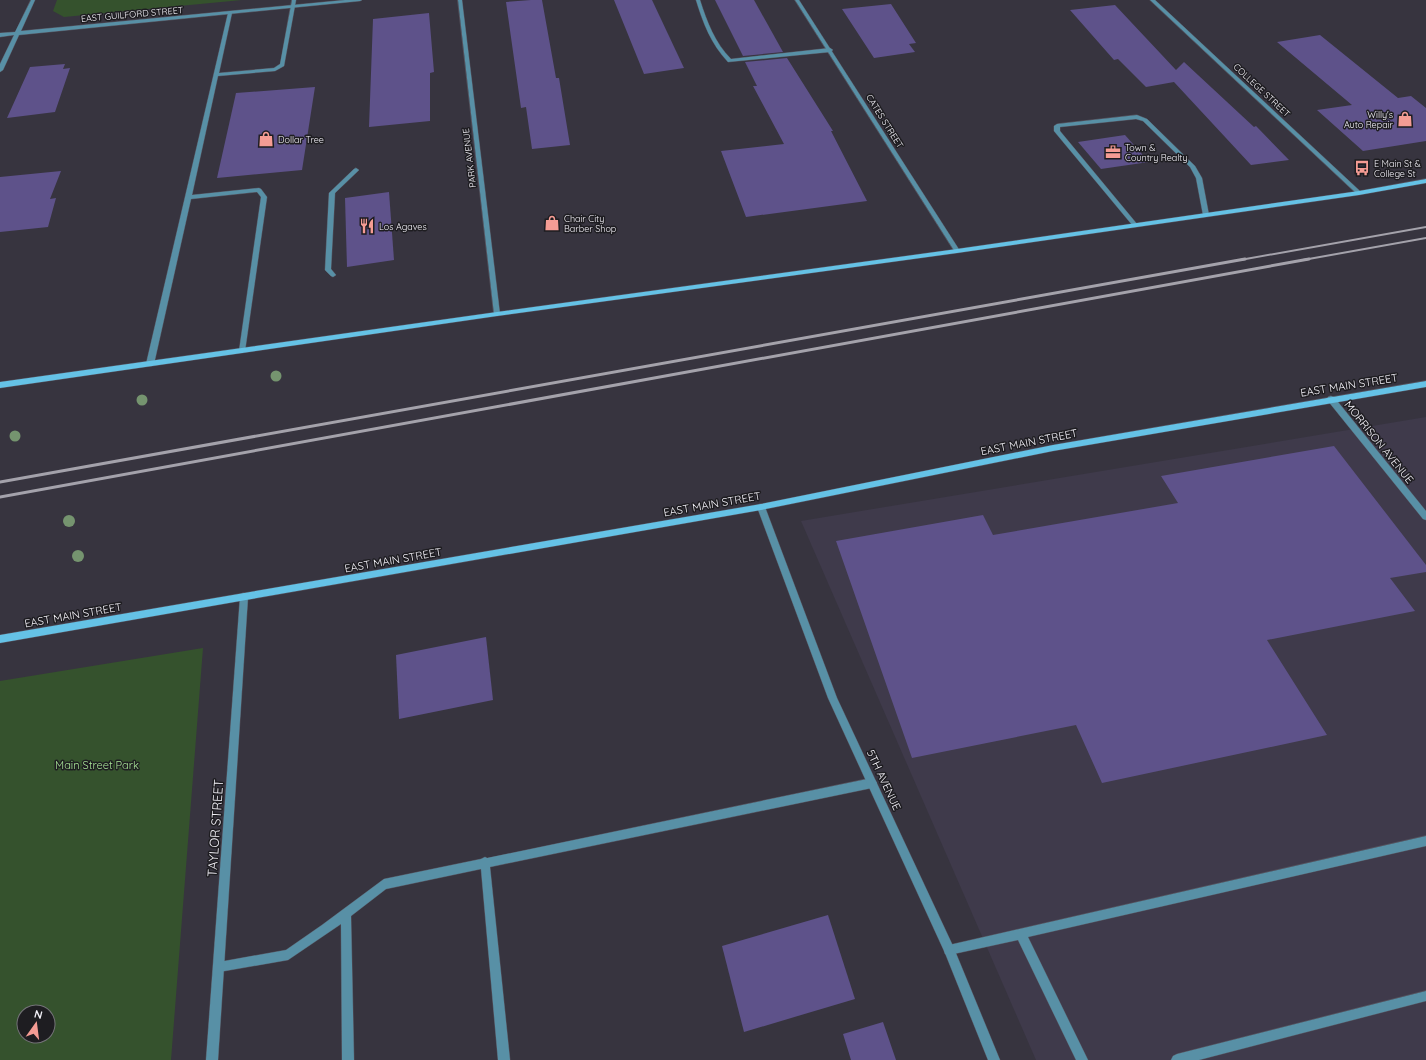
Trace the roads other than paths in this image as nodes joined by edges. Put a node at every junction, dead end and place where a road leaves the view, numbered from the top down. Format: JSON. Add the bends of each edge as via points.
{"nodes":[{"id":1,"x":32,"y":0,"type":"edge"},
{"id":2,"x":294,"y":0,"type":"edge"},
{"id":3,"x":360,"y":0,"type":"edge"},
{"id":4,"x":460,"y":0,"type":"edge"},
{"id":5,"x":698,"y":0,"type":"edge"},
{"id":6,"x":798,"y":0,"type":"edge"},
{"id":7,"x":1152,"y":0,"type":"edge"},
{"id":8,"x":293,"y":7,"type":"junction"},
{"id":9,"x":230,"y":13,"type":"junction"},
{"id":10,"x":17,"y":33,"type":"junction"},
{"id":11,"x":0,"y":35,"type":"edge"},
{"id":12,"x":830,"y":50,"type":"junction"},
{"id":13,"x":0,"y":70,"type":"edge"},
{"id":14,"x":216,"y":75,"type":"junction"},
{"id":15,"x":356,"y":170,"type":"dead end"},
{"id":16,"x":1426,"y":181,"type":"edge"},
{"id":17,"x":1359,"y":193,"type":"junction"},
{"id":18,"x":188,"y":197,"type":"junction"},
{"id":19,"x":1206,"y":215,"type":"junction"},
{"id":20,"x":1135,"y":225,"type":"junction"},
{"id":21,"x":957,"y":251,"type":"junction"},
{"id":22,"x":333,"y":275,"type":"dead end"},
{"id":23,"x":497,"y":314,"type":"junction"},
{"id":24,"x":242,"y":351,"type":"junction"},
{"id":25,"x":150,"y":364,"type":"junction"},
{"id":26,"x":1426,"y":384,"type":"edge"},
{"id":27,"x":0,"y":385,"type":"edge"},
{"id":28,"x":1331,"y":399,"type":"junction"},
{"id":29,"x":761,"y":507,"type":"junction"},
{"id":30,"x":1426,"y":517,"type":"edge"},
{"id":31,"x":244,"y":597,"type":"junction"},
{"id":32,"x":0,"y":639,"type":"edge"},
{"id":33,"x":872,"y":783,"type":"junction"},
{"id":34,"x":1426,"y":840,"type":"edge"},
{"id":35,"x":485,"y":862,"type":"junction"},
{"id":36,"x":346,"y":914,"type":"junction"},
{"id":37,"x":1020,"y":933,"type":"junction"},
{"id":38,"x":949,"y":950,"type":"junction"},
{"id":39,"x":219,"y":967,"type":"junction"},
{"id":40,"x":1426,"y":996,"type":"edge"},
{"id":41,"x":212,"y":1060,"type":"edge"},
{"id":42,"x":348,"y":1060,"type":"edge"},
{"id":43,"x":504,"y":1060,"type":"edge"},
{"id":44,"x":994,"y":1060,"type":"edge"},
{"id":45,"x":1082,"y":1060,"type":"edge"},
{"id":46,"x":1177,"y":1060,"type":"edge"}],
"edges":[{"from":1,"to":10,"type":"street"},
{"from":2,"to":8,"type":"street"},
{"from":3,"to":8,"type":"street","name":"EAST GUILFORD STREET"},
{"from":4,"to":23,"type":"street","name":"PARK AVENUE"},
{"from":5,"to":12,"type":"street","via":[[708,30],[721,53],[730,61]]},
{"from":6,"to":12,"type":"street","name":"CATES STREET"},
{"from":7,"to":17,"type":"street","name":"COLLEGE STREET"},
{"from":8,"to":9,"type":"street","name":"EAST GUILFORD STREET"},
{"from":8,"to":14,"type":"street","via":[[282,65],[275,69]]},
{"from":9,"to":10,"type":"street","name":"EAST GUILFORD STREET"},
{"from":9,"to":14,"type":"street"},
{"from":10,"to":11,"type":"street","name":"EAST GUILFORD STREET"},
{"from":10,"to":13,"type":"street"},
{"from":12,"to":21,"type":"street","name":"CATES STREET"},
{"from":14,"to":18,"type":"street"},
{"from":15,"to":22,"type":"street","via":[[332,193],[328,270]]},
{"from":16,"to":17,"type":"main road"},
{"from":17,"to":19,"type":"main road"},
{"from":18,"to":24,"type":"street","via":[[260,190],[264,197]]},
{"from":18,"to":25,"type":"street"},
{"from":19,"to":20,"type":"main road"},
{"from":19,"to":20,"type":"street","via":[[1199,178],[1192,166],[1145,120],[1138,116],[1057,126],[1057,131]]},
{"from":20,"to":21,"type":"main road"},
{"from":21,"to":23,"type":"main road"},
{"from":23,"to":24,"type":"main road"},
{"from":24,"to":25,"type":"main road"},
{"from":25,"to":27,"type":"main road"},
{"from":26,"to":28,"type":"main road","name":"EAST MAIN STREET"},
{"from":28,"to":29,"type":"main road","name":"EAST MAIN STREET","via":[[1053,448]]},
{"from":28,"to":30,"type":"street","name":"MORRISON AVENUE"},
{"from":29,"to":31,"type":"main road","name":"EAST MAIN STREET"},
{"from":29,"to":33,"type":"street","name":"5TH AVENUE","via":[[833,698]]},
{"from":31,"to":32,"type":"main road","name":"EAST MAIN STREET"},
{"from":31,"to":39,"type":"street","name":"TAYLOR STREET"},
{"from":33,"to":35,"type":"street"},
{"from":33,"to":38,"type":"street","name":"5TH AVENUE"},
{"from":34,"to":37,"type":"street"},
{"from":35,"to":36,"type":"street","via":[[384,884]]},
{"from":35,"to":43,"type":"street"},
{"from":36,"to":39,"type":"street","via":[[288,955]]},
{"from":36,"to":42,"type":"street"},
{"from":37,"to":38,"type":"street"},
{"from":37,"to":45,"type":"street"},
{"from":38,"to":44,"type":"street","name":"5TH AVENUE"},
{"from":39,"to":41,"type":"street","name":"TAYLOR STREET"},
{"from":40,"to":46,"type":"street"}]}
